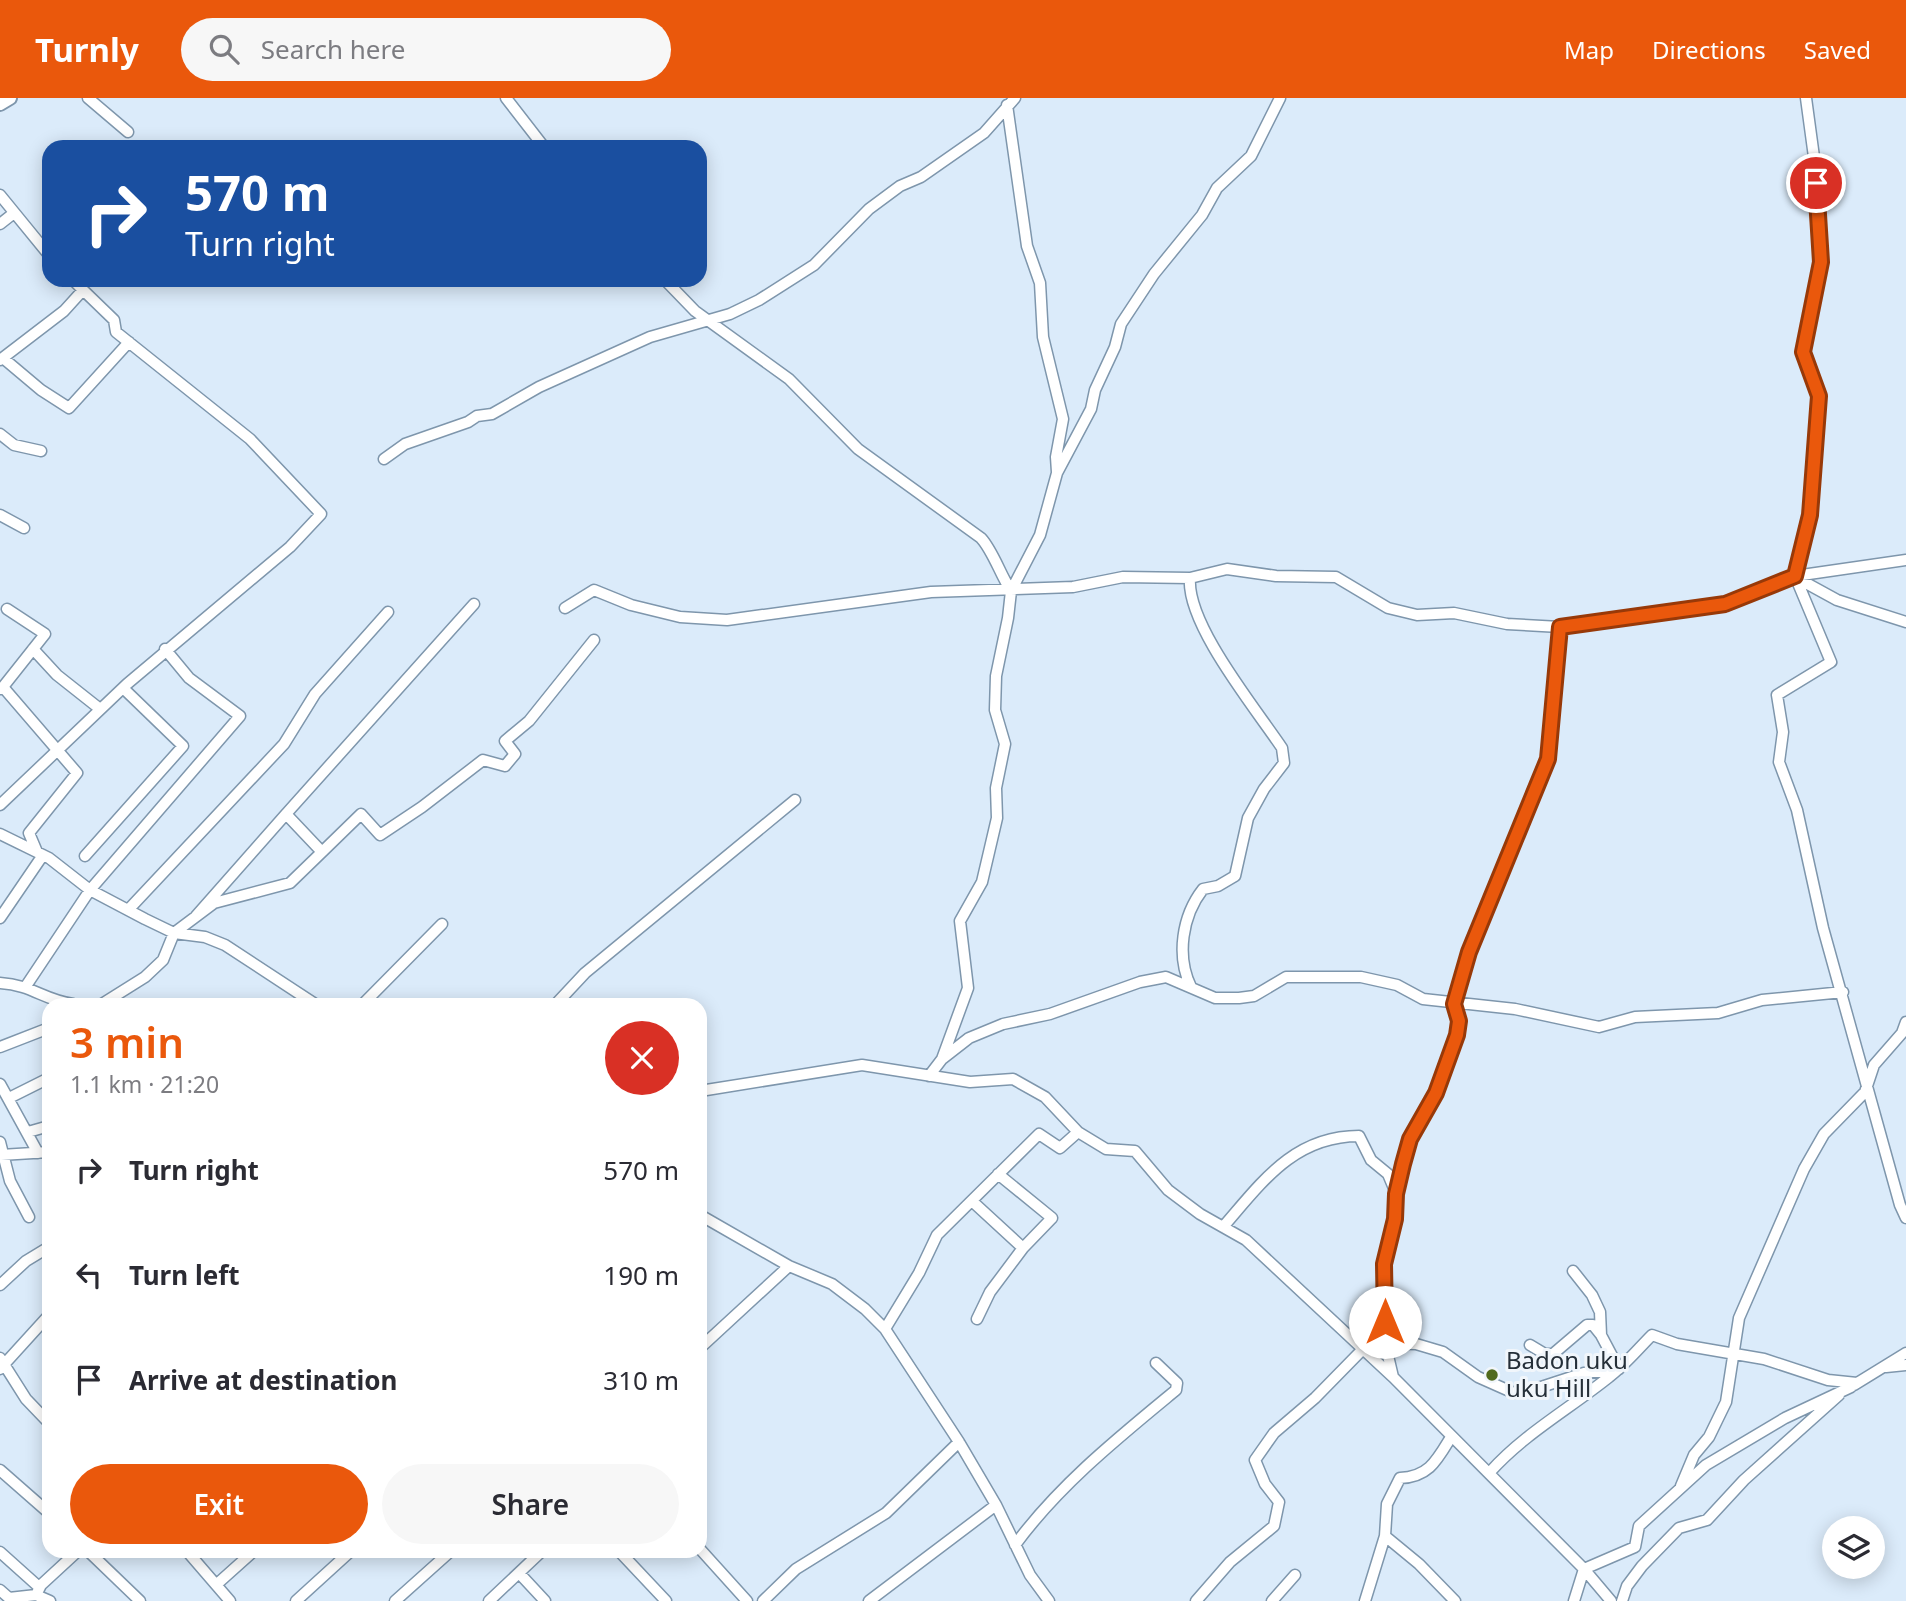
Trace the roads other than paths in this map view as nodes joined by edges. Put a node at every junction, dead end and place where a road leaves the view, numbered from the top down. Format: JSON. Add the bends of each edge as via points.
{"nodes":[{"id":1,"x":10,"y":98,"type":"edge"},
{"id":2,"x":88,"y":98,"type":"edge"},
{"id":3,"x":506,"y":98,"type":"edge"},
{"id":4,"x":1015,"y":98,"type":"edge"},
{"id":5,"x":1280,"y":98,"type":"edge"},
{"id":6,"x":1806,"y":98,"type":"edge"},
{"id":7,"x":1007,"y":102,"type":"edge"},
{"id":8,"x":0,"y":104,"type":"edge"},
{"id":9,"x":128,"y":132,"type":"dead end"},
{"id":10,"x":539,"y":140,"type":"edge"},
{"id":11,"x":0,"y":195,"type":"edge"},
{"id":12,"x":14,"y":213,"type":"junction"},
{"id":13,"x":0,"y":224,"type":"edge"},
{"id":14,"x":42,"y":247,"type":"edge"},
{"id":15,"x":80,"y":287,"type":"edge"},
{"id":16,"x":671,"y":287,"type":"edge"},
{"id":17,"x":83,"y":290,"type":"junction"},
{"id":18,"x":710,"y":320,"type":"junction"},
{"id":19,"x":130,"y":342,"type":"junction"},
{"id":20,"x":1,"y":359,"type":"edge"},
{"id":21,"x":0,"y":434,"type":"edge"},
{"id":22,"x":41,"y":451,"type":"dead end"},
{"id":23,"x":384,"y":460,"type":"dead end"},
{"id":24,"x":1057,"y":472,"type":"junction"},
{"id":25,"x":0,"y":515,"type":"edge"},
{"id":26,"x":24,"y":528,"type":"dead end"},
{"id":27,"x":1906,"y":560,"type":"edge"},
{"id":28,"x":1795,"y":576,"type":"junction"},
{"id":29,"x":1190,"y":578,"type":"junction"},
{"id":30,"x":1011,"y":591,"type":"junction"},
{"id":31,"x":474,"y":604,"type":"dead end"},
{"id":32,"x":565,"y":608,"type":"dead end"},
{"id":33,"x":7,"y":609,"type":"dead end"},
{"id":34,"x":388,"y":612,"type":"dead end"},
{"id":35,"x":1906,"y":622,"type":"edge"},
{"id":36,"x":1560,"y":627,"type":"junction"},
{"id":37,"x":593,"y":640,"type":"dead end"},
{"id":38,"x":33,"y":649,"type":"junction"},
{"id":39,"x":165,"y":649,"type":"junction"},
{"id":40,"x":1,"y":688,"type":"edge"},
{"id":41,"x":122,"y":688,"type":"junction"},
{"id":42,"x":100,"y":709,"type":"junction"},
{"id":43,"x":57,"y":750,"type":"junction"},
{"id":44,"x":795,"y":800,"type":"dead end"},
{"id":45,"x":0,"y":805,"type":"edge"},
{"id":46,"x":286,"y":814,"type":"junction"},
{"id":47,"x":0,"y":834,"type":"edge"},
{"id":48,"x":322,"y":852,"type":"junction"},
{"id":49,"x":40,"y":854,"type":"junction"},
{"id":50,"x":85,"y":856,"type":"dead end"},
{"id":51,"x":90,"y":890,"type":"junction"},
{"id":52,"x":129,"y":909,"type":"junction"},
{"id":53,"x":196,"y":916,"type":"junction"},
{"id":54,"x":0,"y":918,"type":"edge"},
{"id":55,"x":442,"y":924,"type":"dead end"},
{"id":56,"x":174,"y":933,"type":"junction"},
{"id":57,"x":0,"y":983,"type":"edge"},
{"id":58,"x":26,"y":986,"type":"junction"},
{"id":59,"x":1191,"y":987,"type":"junction"},
{"id":60,"x":1843,"y":992,"type":"junction"},
{"id":61,"x":47,"y":998,"type":"edge"},
{"id":62,"x":121,"y":998,"type":"edge"},
{"id":63,"x":306,"y":998,"type":"edge"},
{"id":64,"x":369,"y":998,"type":"edge"},
{"id":65,"x":561,"y":998,"type":"edge"},
{"id":66,"x":1454,"y":1004,"type":"junction"},
{"id":67,"x":1906,"y":1023,"type":"edge"},
{"id":68,"x":42,"y":1031,"type":"edge"},
{"id":69,"x":0,"y":1047,"type":"edge"},
{"id":70,"x":942,"y":1059,"type":"junction"},
{"id":71,"x":929,"y":1076,"type":"junction"},
{"id":72,"x":1867,"y":1081,"type":"junction"},
{"id":73,"x":42,"y":1082,"type":"edge"},
{"id":74,"x":0,"y":1084,"type":"edge"},
{"id":75,"x":707,"y":1090,"type":"edge"},
{"id":76,"x":9,"y":1098,"type":"junction"},
{"id":77,"x":42,"y":1128,"type":"edge"},
{"id":78,"x":28,"y":1132,"type":"junction"},
{"id":79,"x":1078,"y":1132,"type":"junction"},
{"id":80,"x":0,"y":1142,"type":"edge"},
{"id":81,"x":38,"y":1153,"type":"junction"},
{"id":82,"x":42,"y":1153,"type":"edge"},
{"id":83,"x":2,"y":1155,"type":"edge"},
{"id":84,"x":998,"y":1174,"type":"junction"},
{"id":85,"x":1396,"y":1194,"type":"junction"},
{"id":86,"x":973,"y":1202,"type":"junction"},
{"id":87,"x":29,"y":1217,"type":"dead end"},
{"id":88,"x":1906,"y":1218,"type":"edge"},
{"id":89,"x":707,"y":1219,"type":"edge"},
{"id":90,"x":1223,"y":1227,"type":"junction"},
{"id":91,"x":1023,"y":1248,"type":"junction"},
{"id":92,"x":42,"y":1251,"type":"edge"},
{"id":93,"x":789,"y":1266,"type":"junction"},
{"id":94,"x":1573,"y":1272,"type":"dead end"},
{"id":95,"x":0,"y":1285,"type":"edge"},
{"id":96,"x":977,"y":1319,"type":"dead end"},
{"id":97,"x":42,"y":1322,"type":"edge"},
{"id":98,"x":884,"y":1329,"type":"junction"},
{"id":99,"x":1601,"y":1335,"type":"junction"},
{"id":100,"x":707,"y":1342,"type":"edge"},
{"id":101,"x":1385,"y":1343,"type":"junction"},
{"id":102,"x":1530,"y":1345,"type":"dead end"},
{"id":103,"x":1363,"y":1349,"type":"junction"},
{"id":104,"x":1732,"y":1352,"type":"junction"},
{"id":105,"x":1906,"y":1353,"type":"edge"},
{"id":106,"x":1156,"y":1363,"type":"dead end"},
{"id":107,"x":1,"y":1364,"type":"edge"},
{"id":108,"x":1906,"y":1365,"type":"edge"},
{"id":109,"x":1619,"y":1369,"type":"junction"},
{"id":110,"x":1879,"y":1369,"type":"junction"},
{"id":111,"x":1393,"y":1377,"type":"junction"},
{"id":112,"x":1854,"y":1385,"type":"junction"},
{"id":113,"x":42,"y":1416,"type":"edge"},
{"id":114,"x":1451,"y":1437,"type":"junction"},
{"id":115,"x":959,"y":1442,"type":"junction"},
{"id":116,"x":0,"y":1470,"type":"edge"},
{"id":117,"x":1490,"y":1472,"type":"junction"},
{"id":118,"x":1680,"y":1489,"type":"junction"},
{"id":119,"x":996,"y":1505,"type":"junction"},
{"id":120,"x":42,"y":1507,"type":"edge"},
{"id":121,"x":1385,"y":1536,"type":"junction"},
{"id":122,"x":1015,"y":1545,"type":"junction"},
{"id":123,"x":0,"y":1552,"type":"edge"},
{"id":124,"x":707,"y":1557,"type":"edge"},
{"id":125,"x":71,"y":1558,"type":"edge"},
{"id":126,"x":95,"y":1558,"type":"edge"},
{"id":127,"x":193,"y":1558,"type":"edge"},
{"id":128,"x":246,"y":1558,"type":"edge"},
{"id":129,"x":343,"y":1558,"type":"edge"},
{"id":130,"x":444,"y":1558,"type":"edge"},
{"id":131,"x":535,"y":1558,"type":"edge"},
{"id":132,"x":626,"y":1558,"type":"edge"},
{"id":133,"x":1584,"y":1569,"type":"junction"},
{"id":134,"x":519,"y":1573,"type":"junction"},
{"id":135,"x":1295,"y":1575,"type":"dead end"},
{"id":136,"x":217,"y":1584,"type":"junction"},
{"id":137,"x":0,"y":1590,"type":"edge"},
{"id":138,"x":38,"y":1591,"type":"junction"},
{"id":139,"x":1044,"y":1598,"type":"edge"},
{"id":140,"x":401,"y":1600,"type":"edge"},
{"id":141,"x":50,"y":1601,"type":"edge"},
{"id":142,"x":140,"y":1601,"type":"edge"},
{"id":143,"x":230,"y":1601,"type":"edge"},
{"id":144,"x":296,"y":1601,"type":"edge"},
{"id":145,"x":489,"y":1601,"type":"edge"},
{"id":146,"x":545,"y":1601,"type":"edge"},
{"id":147,"x":666,"y":1601,"type":"edge"},
{"id":148,"x":747,"y":1601,"type":"edge"},
{"id":149,"x":763,"y":1601,"type":"edge"},
{"id":150,"x":869,"y":1601,"type":"edge"},
{"id":151,"x":1196,"y":1601,"type":"edge"},
{"id":152,"x":1272,"y":1601,"type":"edge"},
{"id":153,"x":1365,"y":1601,"type":"edge"},
{"id":154,"x":1455,"y":1601,"type":"edge"},
{"id":155,"x":1574,"y":1601,"type":"edge"},
{"id":156,"x":1611,"y":1601,"type":"edge"},
{"id":157,"x":1622,"y":1601,"type":"edge"}],
"edges":[{"from":1,"to":8,"type":"street"},
{"from":2,"to":9,"type":"street"},
{"from":3,"to":10,"type":"street"},
{"from":4,"to":7,"type":"street"},
{"from":5,"to":24,"type":"street","via":[[1251,156],[1217,188],[1121,324],[1091,410]]},
{"from":6,"to":28,"type":"street","via":[[1821,262],[1803,352],[1819,396],[1810,515]]},
{"from":7,"to":18,"type":"street","via":[[984,133],[869,209],[814,265],[759,300]]},
{"from":7,"to":24,"type":"street","via":[[1027,246],[1041,294],[1046,356],[1063,419]]},
{"from":11,"to":12,"type":"street"},
{"from":12,"to":13,"type":"street"},
{"from":12,"to":14,"type":"street"},
{"from":15,"to":17,"type":"street"},
{"from":16,"to":18,"type":"street"},
{"from":17,"to":19,"type":"street","via":[[114,320],[116,332]]},
{"from":17,"to":20,"type":"street","via":[[64,311]]},
{"from":18,"to":23,"type":"street","via":[[650,337],[539,387],[492,414],[405,444]]},
{"from":18,"to":30,"type":"street","via":[[789,379],[858,449],[981,538]]},
{"from":19,"to":20,"type":"street","via":[[69,408]]},
{"from":19,"to":39,"type":"street","via":[[250,439],[321,514],[290,547]]},
{"from":21,"to":22,"type":"street","via":[[14,445]]},
{"from":24,"to":30,"type":"street","via":[[1040,535]]},
{"from":25,"to":26,"type":"street"},
{"from":27,"to":28,"type":"street"},
{"from":28,"to":35,"type":"street","via":[[1837,600]]},
{"from":28,"to":36,"type":"street","via":[[1725,604]]},
{"from":28,"to":60,"type":"street","via":[[1831,662],[1777,695],[1783,732],[1779,762],[1797,810],[1823,928]]},
{"from":29,"to":30,"type":"street","via":[[1123,578]]},
{"from":29,"to":36,"type":"street","via":[[1227,569],[1336,577],[1388,608],[1417,615],[1454,613],[1507,624]]},
{"from":29,"to":59,"type":"street","via":[[1189,591],[1211,643],[1282,748],[1284,763],[1248,818],[1234,876],[1203,889],[1192,903],[1182,943],[1184,972]]},
{"from":30,"to":32,"type":"street","via":[[931,592],[727,620],[680,617],[594,590]]},
{"from":30,"to":70,"type":"street","via":[[996,676],[995,710],[1004,744],[996,818],[982,882],[960,921],[968,988]]},
{"from":31,"to":46,"type":"street"},
{"from":33,"to":38,"type":"street","via":[[45,634]]},
{"from":34,"to":52,"type":"street","via":[[315,694],[284,744]]},
{"from":36,"to":66,"type":"street","via":[[1548,759],[1489,898]]},
{"from":37,"to":48,"type":"street","via":[[529,721],[505,740],[515,754],[505,766],[483,760],[380,835],[361,814]]},
{"from":38,"to":40,"type":"street"},
{"from":38,"to":42,"type":"street"},
{"from":39,"to":41,"type":"street"},
{"from":39,"to":51,"type":"street","via":[[189,678],[240,716]]},
{"from":40,"to":43,"type":"street"},
{"from":41,"to":42,"type":"street"},
{"from":41,"to":50,"type":"street","via":[[183,746]]},
{"from":42,"to":43,"type":"street"},
{"from":43,"to":45,"type":"street"},
{"from":43,"to":49,"type":"street","via":[[77,773],[29,833]]},
{"from":44,"to":65,"type":"street","via":[[584,973]]},
{"from":46,"to":48,"type":"street"},
{"from":46,"to":53,"type":"street"},
{"from":47,"to":49,"type":"street"},
{"from":48,"to":53,"type":"street","via":[[290,883],[214,903]]},
{"from":49,"to":51,"type":"street"},
{"from":49,"to":54,"type":"street"},
{"from":51,"to":52,"type":"street"},
{"from":51,"to":58,"type":"street"},
{"from":52,"to":56,"type":"street"},
{"from":53,"to":56,"type":"street"},
{"from":55,"to":64,"type":"street"},
{"from":56,"to":62,"type":"street","via":[[163,960]]},
{"from":56,"to":63,"type":"street","via":[[225,945]]},
{"from":57,"to":58,"type":"street"},
{"from":58,"to":61,"type":"street"},
{"from":59,"to":66,"type":"street","via":[[1214,998],[1239,998],[1254,996],[1286,978],[1360,977],[1397,985],[1423,999]]},
{"from":59,"to":70,"type":"street","via":[[1166,977],[1140,982],[1050,1014],[1003,1024],[969,1038]]},
{"from":60,"to":66,"type":"street","via":[[1762,1000],[1718,1013],[1635,1017],[1599,1027],[1515,1009]]},
{"from":60,"to":72,"type":"street"},
{"from":66,"to":85,"type":"street","via":[[1457,1035],[1436,1093],[1410,1139]]},
{"from":67,"to":72,"type":"street"},
{"from":68,"to":69,"type":"street"},
{"from":70,"to":71,"type":"street"},
{"from":71,"to":75,"type":"street","via":[[862,1065]]},
{"from":71,"to":79,"type":"street","via":[[970,1082],[1013,1079],[1045,1097]]},
{"from":72,"to":88,"type":"street"},
{"from":72,"to":104,"type":"street","via":[[1865,1092],[1824,1134],[1804,1169],[1747,1296]]},
{"from":73,"to":76,"type":"street"},
{"from":74,"to":76,"type":"street"},
{"from":76,"to":78,"type":"street"},
{"from":77,"to":78,"type":"street"},
{"from":78,"to":81,"type":"street"},
{"from":79,"to":84,"type":"street","via":[[1060,1148],[1039,1134]]},
{"from":79,"to":90,"type":"street","via":[[1106,1149],[1135,1151],[1168,1190]]},
{"from":80,"to":83,"type":"street"},
{"from":81,"to":82,"type":"street"},
{"from":81,"to":83,"type":"street"},
{"from":83,"to":87,"type":"street"},
{"from":84,"to":86,"type":"street"},
{"from":84,"to":91,"type":"street","via":[[1052,1218]]},
{"from":85,"to":90,"type":"street","via":[[1388,1174],[1371,1160],[1359,1136],[1337,1136],[1305,1147],[1271,1171]]},
{"from":85,"to":101,"type":"street","via":[[1384,1264]]},
{"from":86,"to":91,"type":"street"},
{"from":86,"to":98,"type":"street","via":[[937,1235]]},
{"from":89,"to":93,"type":"street"},
{"from":90,"to":103,"type":"street","via":[[1246,1240]]},
{"from":91,"to":96,"type":"street","via":[[990,1292]]},
{"from":92,"to":95,"type":"street"},
{"from":93,"to":98,"type":"street","via":[[832,1284]]},
{"from":93,"to":100,"type":"street"},
{"from":94,"to":99,"type":"street","via":[[1596,1303]]},
{"from":97,"to":107,"type":"street"},
{"from":98,"to":115,"type":"street"},
{"from":99,"to":102,"type":"street","via":[[1587,1325],[1553,1354]]},
{"from":99,"to":109,"type":"street"},
{"from":101,"to":103,"type":"street"},
{"from":101,"to":109,"type":"street","via":[[1416,1344],[1443,1352],[1478,1377],[1514,1392],[1584,1373]]},
{"from":101,"to":111,"type":"street"},
{"from":103,"to":111,"type":"street"},
{"from":103,"to":151,"type":"street","via":[[1275,1433],[1255,1460],[1279,1503],[1274,1527],[1230,1562]]},
{"from":104,"to":109,"type":"street","via":[[1677,1344],[1652,1335]]},
{"from":104,"to":112,"type":"street"},
{"from":104,"to":118,"type":"street","via":[[1726,1402],[1709,1437],[1694,1455]]},
{"from":105,"to":110,"type":"street"},
{"from":106,"to":122,"type":"street","via":[[1177,1383],[1176,1390],[1075,1478],[1036,1516]]},
{"from":107,"to":113,"type":"street"},
{"from":108,"to":110,"type":"street"},
{"from":109,"to":117,"type":"street","via":[[1534,1432]]},
{"from":110,"to":112,"type":"street"},
{"from":111,"to":114,"type":"street"},
{"from":112,"to":118,"type":"street","via":[[1785,1418],[1706,1465]]},
{"from":112,"to":157,"type":"street","via":[[1764,1461],[1707,1520],[1679,1528],[1642,1566]]},
{"from":114,"to":117,"type":"street"},
{"from":114,"to":121,"type":"street","via":[[1432,1468],[1414,1478],[1399,1478],[1387,1504]]},
{"from":115,"to":119,"type":"street"},
{"from":115,"to":149,"type":"street","via":[[886,1513],[796,1569]]},
{"from":116,"to":120,"type":"street"},
{"from":117,"to":133,"type":"street"},
{"from":118,"to":133,"type":"street","via":[[1639,1526],[1635,1547]]},
{"from":119,"to":122,"type":"street"},
{"from":119,"to":150,"type":"street"},
{"from":121,"to":153,"type":"street"},
{"from":121,"to":154,"type":"street"},
{"from":122,"to":139,"type":"street"},
{"from":123,"to":138,"type":"street"},
{"from":124,"to":148,"type":"street"},
{"from":125,"to":138,"type":"street"},
{"from":126,"to":142,"type":"street"},
{"from":127,"to":136,"type":"street"},
{"from":128,"to":136,"type":"street"},
{"from":129,"to":144,"type":"street"},
{"from":130,"to":140,"type":"street"},
{"from":131,"to":134,"type":"street"},
{"from":132,"to":147,"type":"street"},
{"from":133,"to":155,"type":"street"},
{"from":133,"to":156,"type":"street"},
{"from":134,"to":145,"type":"street"},
{"from":134,"to":146,"type":"street"},
{"from":135,"to":152,"type":"street"},
{"from":136,"to":143,"type":"street"},
{"from":137,"to":138,"type":"street","via":[[9,1598]]},
{"from":138,"to":141,"type":"street"}]}
